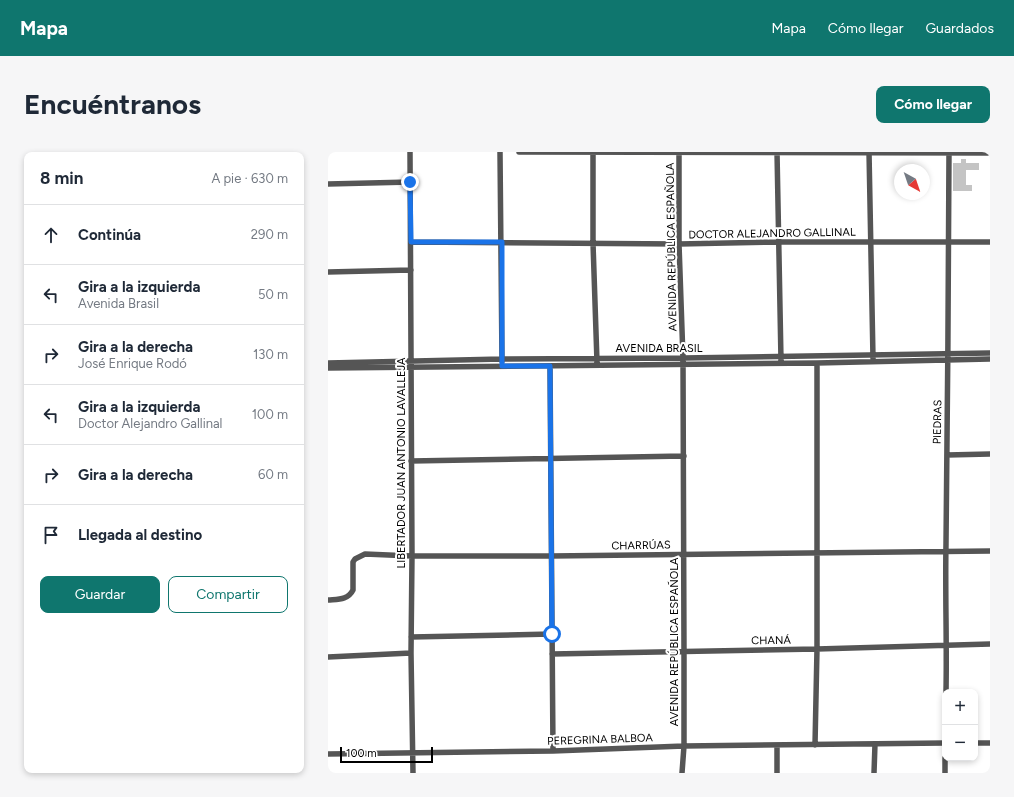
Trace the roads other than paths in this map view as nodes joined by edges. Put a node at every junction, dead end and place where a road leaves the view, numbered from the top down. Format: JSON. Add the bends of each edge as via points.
{"nodes":[{"id":1,"x":410,"y":152,"type":"edge"},
{"id":2,"x":500,"y":152,"type":"edge"},
{"id":3,"x":520,"y":152,"type":"edge"},
{"id":4,"x":593,"y":152,"type":"edge"},
{"id":5,"x":777,"y":152,"type":"edge"},
{"id":6,"x":869,"y":152,"type":"edge"},
{"id":7,"x":679,"y":153,"type":"edge"},
{"id":8,"x":949,"y":153,"type":"edge"},
{"id":9,"x":990,"y":153,"type":"edge"},
{"id":10,"x":410,"y":182,"type":"junction"},
{"id":11,"x":328,"y":184,"type":"edge"},
{"id":12,"x":411,"y":242,"type":"junction"},
{"id":13,"x":502,"y":242,"type":"junction"},
{"id":14,"x":779,"y":242,"type":"junction"},
{"id":15,"x":871,"y":242,"type":"junction"},
{"id":16,"x":949,"y":242,"type":"junction"},
{"id":17,"x":990,"y":242,"type":"edge"},
{"id":18,"x":593,"y":243,"type":"junction"},
{"id":19,"x":679,"y":244,"type":"junction"},
{"id":20,"x":412,"y":270,"type":"junction"},
{"id":21,"x":328,"y":272,"type":"edge"},
{"id":22,"x":990,"y":353,"type":"edge"},
{"id":23,"x":948,"y":356,"type":"junction"},
{"id":24,"x":873,"y":358,"type":"junction"},
{"id":25,"x":990,"y":359,"type":"edge"},
{"id":26,"x":781,"y":360,"type":"junction"},
{"id":27,"x":683,"y":361,"type":"junction"},
{"id":28,"x":502,"y":362,"type":"junction"},
{"id":29,"x":597,"y":362,"type":"junction"},
{"id":30,"x":328,"y":363,"type":"edge"},
{"id":31,"x":816,"y":363,"type":"junction"},
{"id":32,"x":411,"y":364,"type":"junction"},
{"id":33,"x":550,"y":366,"type":"junction"},
{"id":34,"x":328,"y":368,"type":"edge"},
{"id":35,"x":990,"y":454,"type":"edge"},
{"id":36,"x":947,"y":455,"type":"junction"},
{"id":37,"x":684,"y":456,"type":"junction"},
{"id":38,"x":551,"y":459,"type":"junction"},
{"id":39,"x":411,"y":462,"type":"junction"},
{"id":40,"x":990,"y":551,"type":"edge"},
{"id":41,"x":946,"y":552,"type":"junction"},
{"id":42,"x":817,"y":553,"type":"junction"},
{"id":43,"x":684,"y":555,"type":"junction"},
{"id":44,"x":412,"y":556,"type":"junction"},
{"id":45,"x":551,"y":556,"type":"junction"},
{"id":46,"x":328,"y":600,"type":"edge"},
{"id":47,"x":552,"y":634,"type":"junction"},
{"id":48,"x":411,"y":637,"type":"junction"},
{"id":49,"x":947,"y":644,"type":"junction"},
{"id":50,"x":990,"y":644,"type":"edge"},
{"id":51,"x":817,"y":649,"type":"junction"},
{"id":52,"x":684,"y":652,"type":"junction"},
{"id":53,"x":411,"y":653,"type":"junction"},
{"id":54,"x":552,"y":654,"type":"junction"},
{"id":55,"x":328,"y":657,"type":"edge"},
{"id":56,"x":946,"y":689,"type":"edge"},
{"id":57,"x":942,"y":743,"type":"edge"},
{"id":58,"x":978,"y":743,"type":"edge"},
{"id":59,"x":990,"y":743,"type":"edge"},
{"id":60,"x":815,"y":744,"type":"junction"},
{"id":61,"x":875,"y":744,"type":"junction"},
{"id":62,"x":684,"y":746,"type":"junction"},
{"id":63,"x":777,"y":746,"type":"junction"},
{"id":64,"x":553,"y":751,"type":"junction"},
{"id":65,"x":414,"y":752,"type":"junction"},
{"id":66,"x":328,"y":754,"type":"edge"},
{"id":67,"x":945,"y":761,"type":"edge"},
{"id":68,"x":413,"y":773,"type":"edge"},
{"id":69,"x":682,"y":773,"type":"edge"},
{"id":70,"x":777,"y":773,"type":"edge"},
{"id":71,"x":874,"y":773,"type":"edge"},
{"id":72,"x":945,"y":773,"type":"edge"}],
"edges":[{"from":1,"to":10,"type":"street","name":"LIBERTADOR JUAN ANTONIO LAVALLEJA"},
{"from":2,"to":13,"type":"street"},
{"from":3,"to":4,"type":"street"},
{"from":4,"to":7,"type":"street"},
{"from":4,"to":18,"type":"street"},
{"from":5,"to":6,"type":"street"},
{"from":5,"to":7,"type":"street"},
{"from":5,"to":14,"type":"street"},
{"from":6,"to":8,"type":"street"},
{"from":6,"to":15,"type":"street"},
{"from":7,"to":19,"type":"street","name":"AVENIDA REPÚBLICA ESPAÑOLA"},
{"from":8,"to":9,"type":"street"},
{"from":8,"to":16,"type":"street","name":"PIEDRAS"},
{"from":10,"to":11,"type":"street"},
{"from":10,"to":12,"type":"street","name":"LIBERTADOR JUAN ANTONIO LAVALLEJA"},
{"from":12,"to":13,"type":"street","name":"DOCTOR ALEJANDRO GALLINAL"},
{"from":12,"to":20,"type":"street","name":"LIBERTADOR JUAN ANTONIO LAVALLEJA"},
{"from":13,"to":18,"type":"street","name":"DOCTOR ALEJANDRO GALLINAL"},
{"from":13,"to":28,"type":"street"},
{"from":14,"to":15,"type":"street","name":"DOCTOR ALEJANDRO GALLINAL"},
{"from":14,"to":19,"type":"street","name":"DOCTOR ALEJANDRO GALLINAL"},
{"from":14,"to":26,"type":"street"},
{"from":15,"to":16,"type":"street","name":"DOCTOR ALEJANDRO GALLINAL"},
{"from":15,"to":24,"type":"street"},
{"from":16,"to":17,"type":"street","name":"DOCTOR ALEJANDRO GALLINAL"},
{"from":16,"to":23,"type":"street","name":"PIEDRAS"},
{"from":18,"to":19,"type":"street","name":"DOCTOR ALEJANDRO GALLINAL"},
{"from":18,"to":29,"type":"street"},
{"from":19,"to":27,"type":"street","name":"AVENIDA REPÚBLICA ESPAÑOLA"},
{"from":20,"to":21,"type":"street"},
{"from":20,"to":32,"type":"street","name":"LIBERTADOR JUAN ANTONIO LAVALLEJA"},
{"from":22,"to":23,"type":"street","name":"AVENIDA BRASIL"},
{"from":23,"to":24,"type":"street","name":"AVENIDA BRASIL"},
{"from":23,"to":25,"type":"street","name":"AVENIDA BRASIL"},
{"from":23,"to":36,"type":"street","name":"PIEDRAS"},
{"from":24,"to":26,"type":"street","name":"AVENIDA BRASIL"},
{"from":24,"to":31,"type":"street","name":"AVENIDA BRASIL"},
{"from":26,"to":27,"type":"street","name":"AVENIDA BRASIL"},
{"from":26,"to":31,"type":"street","name":"AVENIDA BRASIL"},
{"from":27,"to":29,"type":"street","name":"AVENIDA BRASIL"},
{"from":27,"to":37,"type":"street","name":"AVENIDA REPÚBLICA ESPAÑOLA"},
{"from":28,"to":29,"type":"street","name":"AVENIDA BRASIL"},
{"from":28,"to":32,"type":"street","name":"AVENIDA BRASIL"},
{"from":28,"to":33,"type":"street","name":"AVENIDA BRASIL"},
{"from":29,"to":33,"type":"street","name":"AVENIDA BRASIL"},
{"from":30,"to":32,"type":"street","name":"AVENIDA BRASIL"},
{"from":31,"to":42,"type":"street"},
{"from":32,"to":34,"type":"street","name":"AVENIDA BRASIL"},
{"from":32,"to":39,"type":"street","name":"LIBERTADOR JUAN ANTONIO LAVALLEJA"},
{"from":33,"to":38,"type":"street"},
{"from":35,"to":36,"type":"street"},
{"from":36,"to":41,"type":"street","name":"PIEDRAS"},
{"from":37,"to":38,"type":"street"},
{"from":37,"to":43,"type":"street","name":"AVENIDA REPÚBLICA ESPAÑOLA"},
{"from":38,"to":39,"type":"street"},
{"from":38,"to":45,"type":"street"},
{"from":39,"to":44,"type":"street","name":"LIBERTADOR JUAN ANTONIO LAVALLEJA"},
{"from":40,"to":41,"type":"street","name":"CHARRÚAS"},
{"from":41,"to":42,"type":"street","name":"CHARRÚAS"},
{"from":41,"to":49,"type":"street","name":"PIEDRAS"},
{"from":42,"to":43,"type":"street","name":"CHARRÚAS"},
{"from":42,"to":51,"type":"street"},
{"from":43,"to":45,"type":"street","name":"CHARRÚAS"},
{"from":43,"to":52,"type":"street","name":"AVENIDA REPÚBLICA ESPAÑOLA"},
{"from":44,"to":45,"type":"street","name":"CHARRÚAS"},
{"from":44,"to":46,"type":"street","name":"CHARRÚAS","via":[[365,554],[355,559],[351,594],[348,597]]},
{"from":44,"to":48,"type":"street","name":"LIBERTADOR JUAN ANTONIO LAVALLEJA"},
{"from":45,"to":47,"type":"street"},
{"from":47,"to":48,"type":"street"},
{"from":47,"to":54,"type":"street"},
{"from":48,"to":53,"type":"street","name":"LIBERTADOR JUAN ANTONIO LAVALLEJA"},
{"from":49,"to":50,"type":"street","name":"CHANÁ"},
{"from":49,"to":51,"type":"street","name":"CHANÁ"},
{"from":49,"to":56,"type":"street","name":"PIEDRAS"},
{"from":51,"to":52,"type":"street","name":"CHANÁ"},
{"from":51,"to":60,"type":"street"},
{"from":52,"to":54,"type":"street","name":"CHANÁ"},
{"from":52,"to":62,"type":"street","name":"AVENIDA REPÚBLICA ESPAÑOLA"},
{"from":53,"to":55,"type":"street"},
{"from":53,"to":65,"type":"street","name":"LIBERTADOR JUAN ANTONIO LAVALLEJA"},
{"from":54,"to":64,"type":"street"},
{"from":57,"to":61,"type":"street","name":"PEREGRINA BALBOA"},
{"from":58,"to":59,"type":"street"},
{"from":60,"to":61,"type":"street","name":"PEREGRINA BALBOA"},
{"from":60,"to":63,"type":"street","name":"PEREGRINA BALBOA"},
{"from":61,"to":71,"type":"street"},
{"from":62,"to":63,"type":"street","name":"PEREGRINA BALBOA"},
{"from":62,"to":64,"type":"street","name":"PEREGRINA BALBOA"},
{"from":62,"to":69,"type":"street","name":"AVENIDA REPÚBLICA ESPAÑOLA"},
{"from":63,"to":70,"type":"street"},
{"from":64,"to":65,"type":"street","name":"PEREGRINA BALBOA"},
{"from":65,"to":66,"type":"street","name":"PEREGRINA BALBOA"},
{"from":65,"to":68,"type":"street","name":"LIBERTADOR JUAN ANTONIO LAVALLEJA"},
{"from":67,"to":72,"type":"street"}]}
